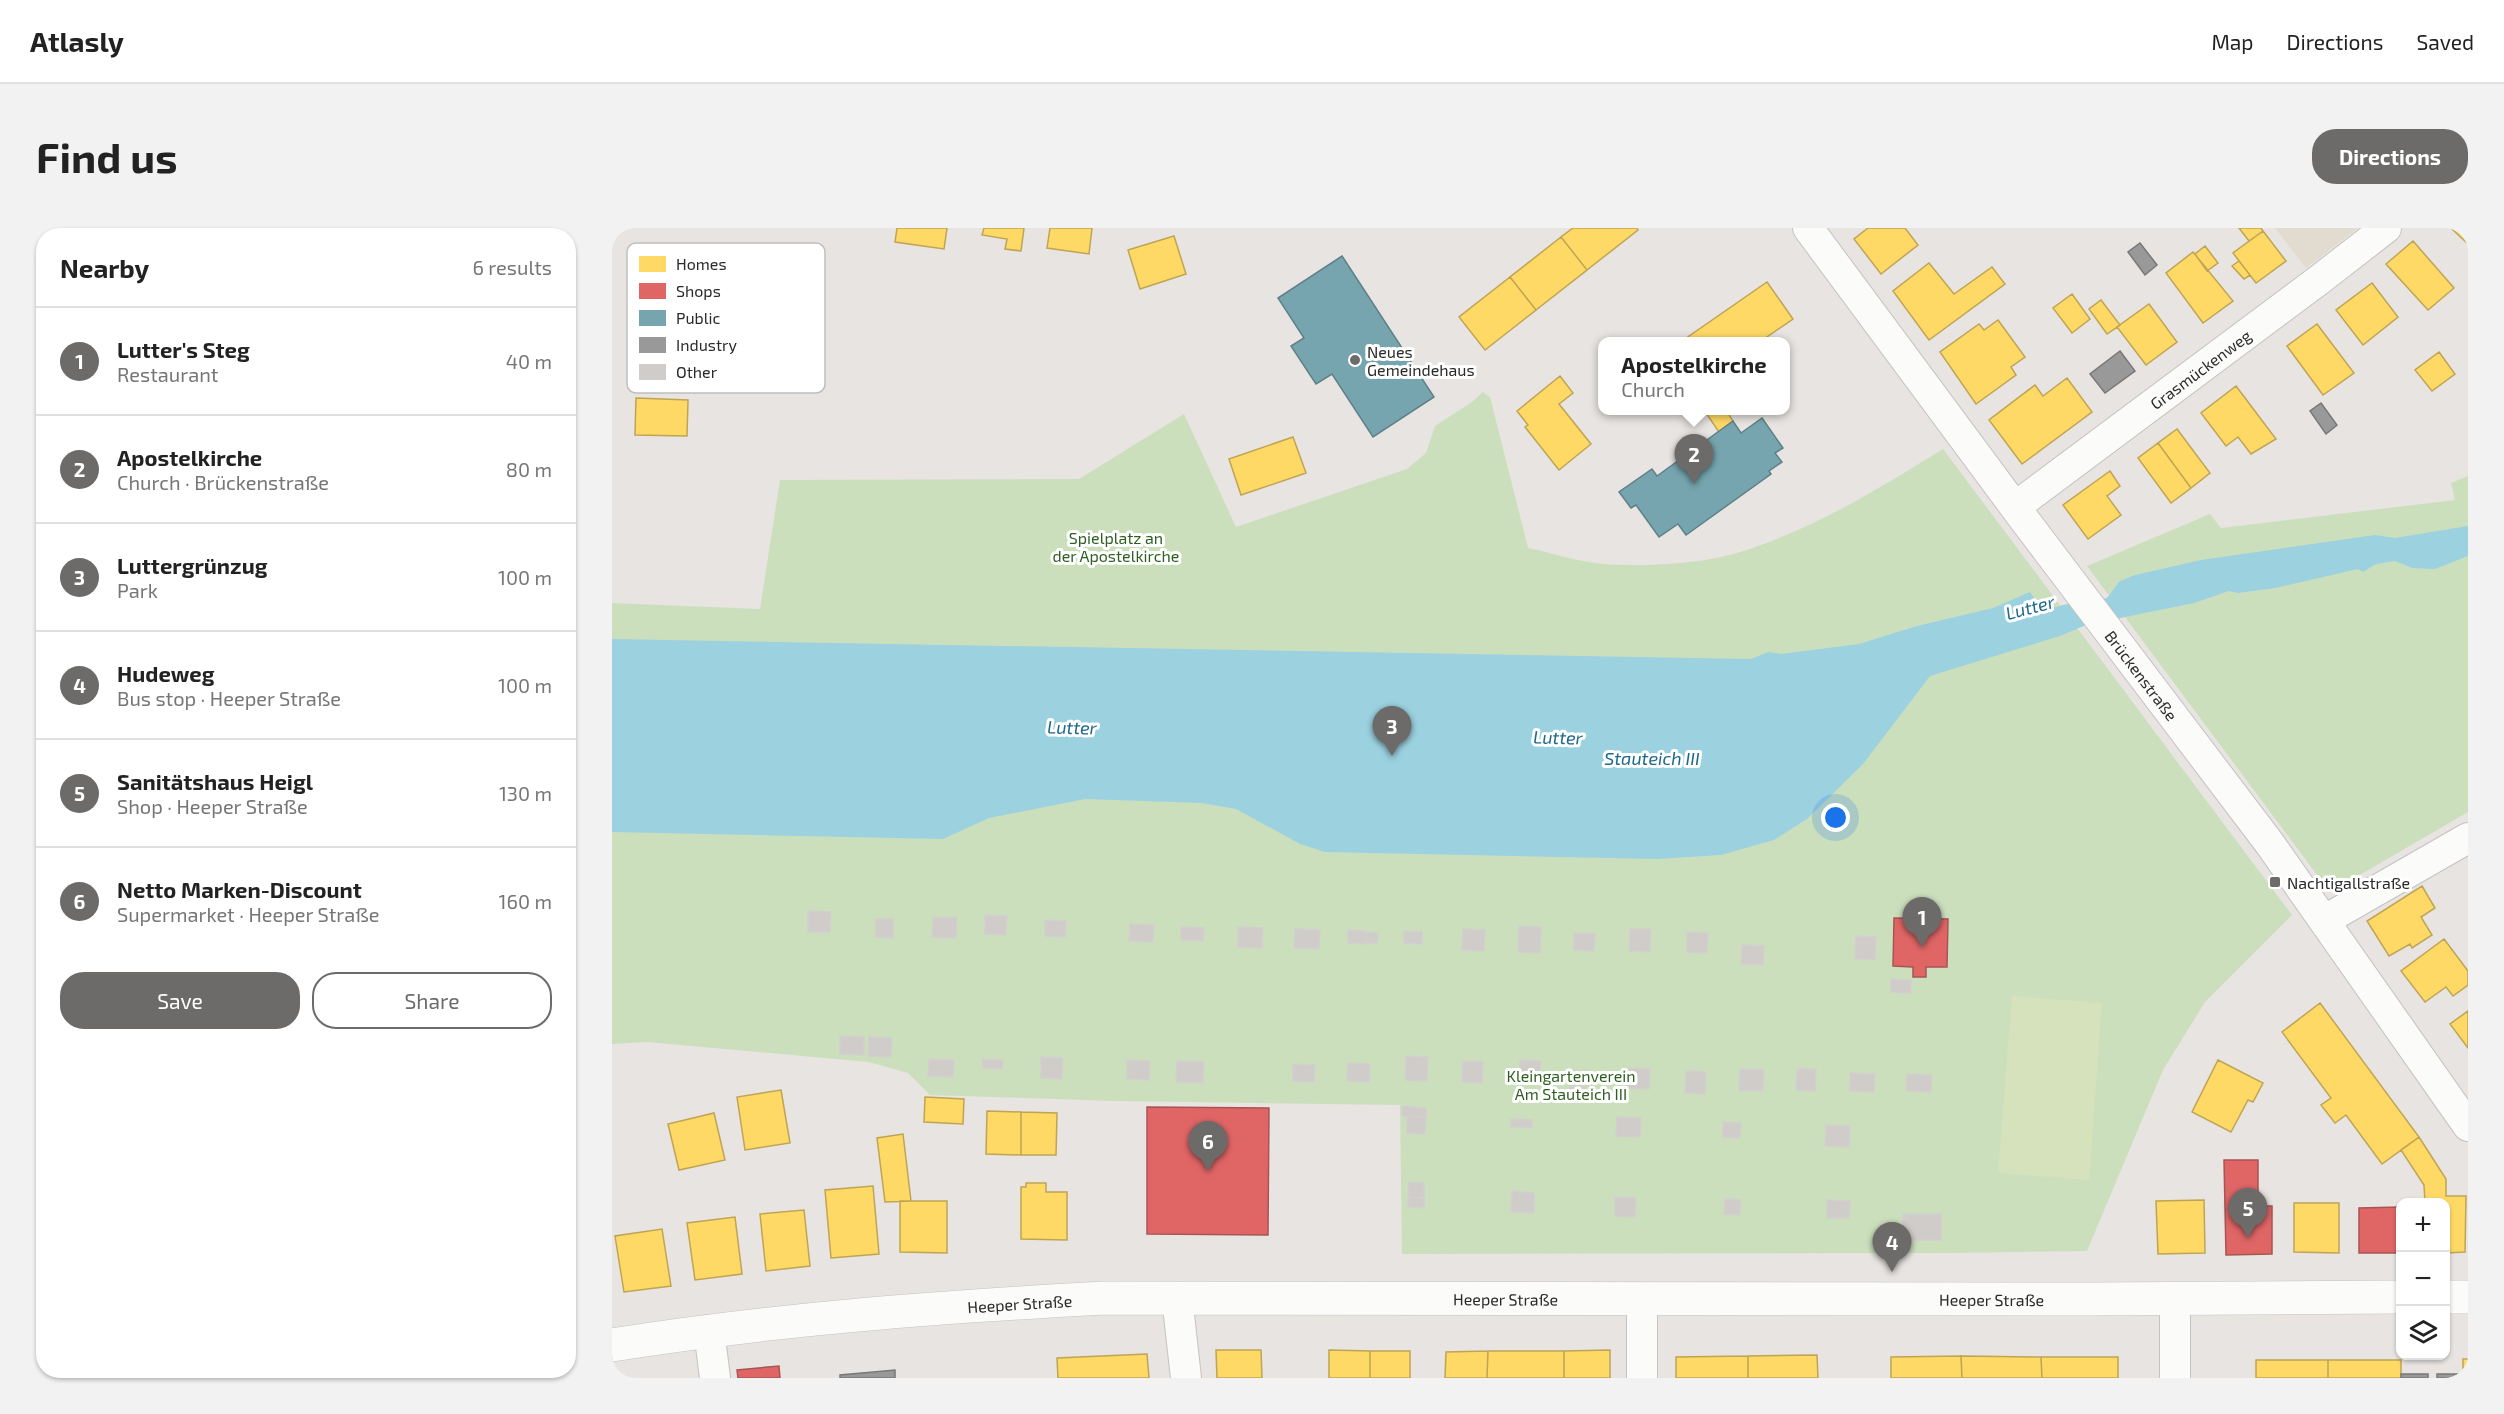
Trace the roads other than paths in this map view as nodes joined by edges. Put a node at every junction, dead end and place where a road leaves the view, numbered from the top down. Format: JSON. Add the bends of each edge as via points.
{"nodes":[{"id":1,"x":1808,"y":228,"type":"edge"},
{"id":2,"x":2386,"y":228,"type":"edge"},
{"id":3,"x":2014,"y":507,"type":"junction"},
{"id":4,"x":2468,"y":837,"type":"edge"},
{"id":5,"x":2325,"y":920,"type":"junction"},
{"id":6,"x":2468,"y":1126,"type":"edge"},
{"id":7,"x":1177,"y":1297,"type":"junction"},
{"id":8,"x":2396,"y":1297,"type":"edge"},
{"id":9,"x":2450,"y":1297,"type":"edge"},
{"id":10,"x":2468,"y":1297,"type":"edge"},
{"id":11,"x":1642,"y":1298,"type":"junction"},
{"id":12,"x":2175,"y":1298,"type":"junction"},
{"id":13,"x":708,"y":1330,"type":"junction"},
{"id":14,"x":612,"y":1345,"type":"edge"},
{"id":15,"x":715,"y":1378,"type":"edge"},
{"id":16,"x":1186,"y":1378,"type":"edge"},
{"id":17,"x":1642,"y":1378,"type":"edge"},
{"id":18,"x":2175,"y":1378,"type":"edge"}],
"edges":[{"from":1,"to":3,"type":"street","name":"Brückenstraße"},
{"from":2,"to":3,"type":"street","name":"Grasmückenweg"},
{"from":3,"to":5,"type":"street","name":"Brückenstraße"},
{"from":4,"to":5,"type":"street"},
{"from":5,"to":6,"type":"street","name":"Brückenstraße"},
{"from":7,"to":11,"type":"main road","name":"Heeper Straße"},
{"from":7,"to":13,"type":"main road","name":"Heeper Straße","via":[[953,1306]]},
{"from":7,"to":16,"type":"street"},
{"from":8,"to":12,"type":"main road","name":"Heeper Straße"},
{"from":9,"to":10,"type":"main road"},
{"from":11,"to":12,"type":"main road","name":"Heeper Straße"},
{"from":11,"to":17,"type":"street"},
{"from":12,"to":18,"type":"street"},
{"from":13,"to":14,"type":"main road","name":"Heeper Straße"},
{"from":13,"to":15,"type":"street"}]}
